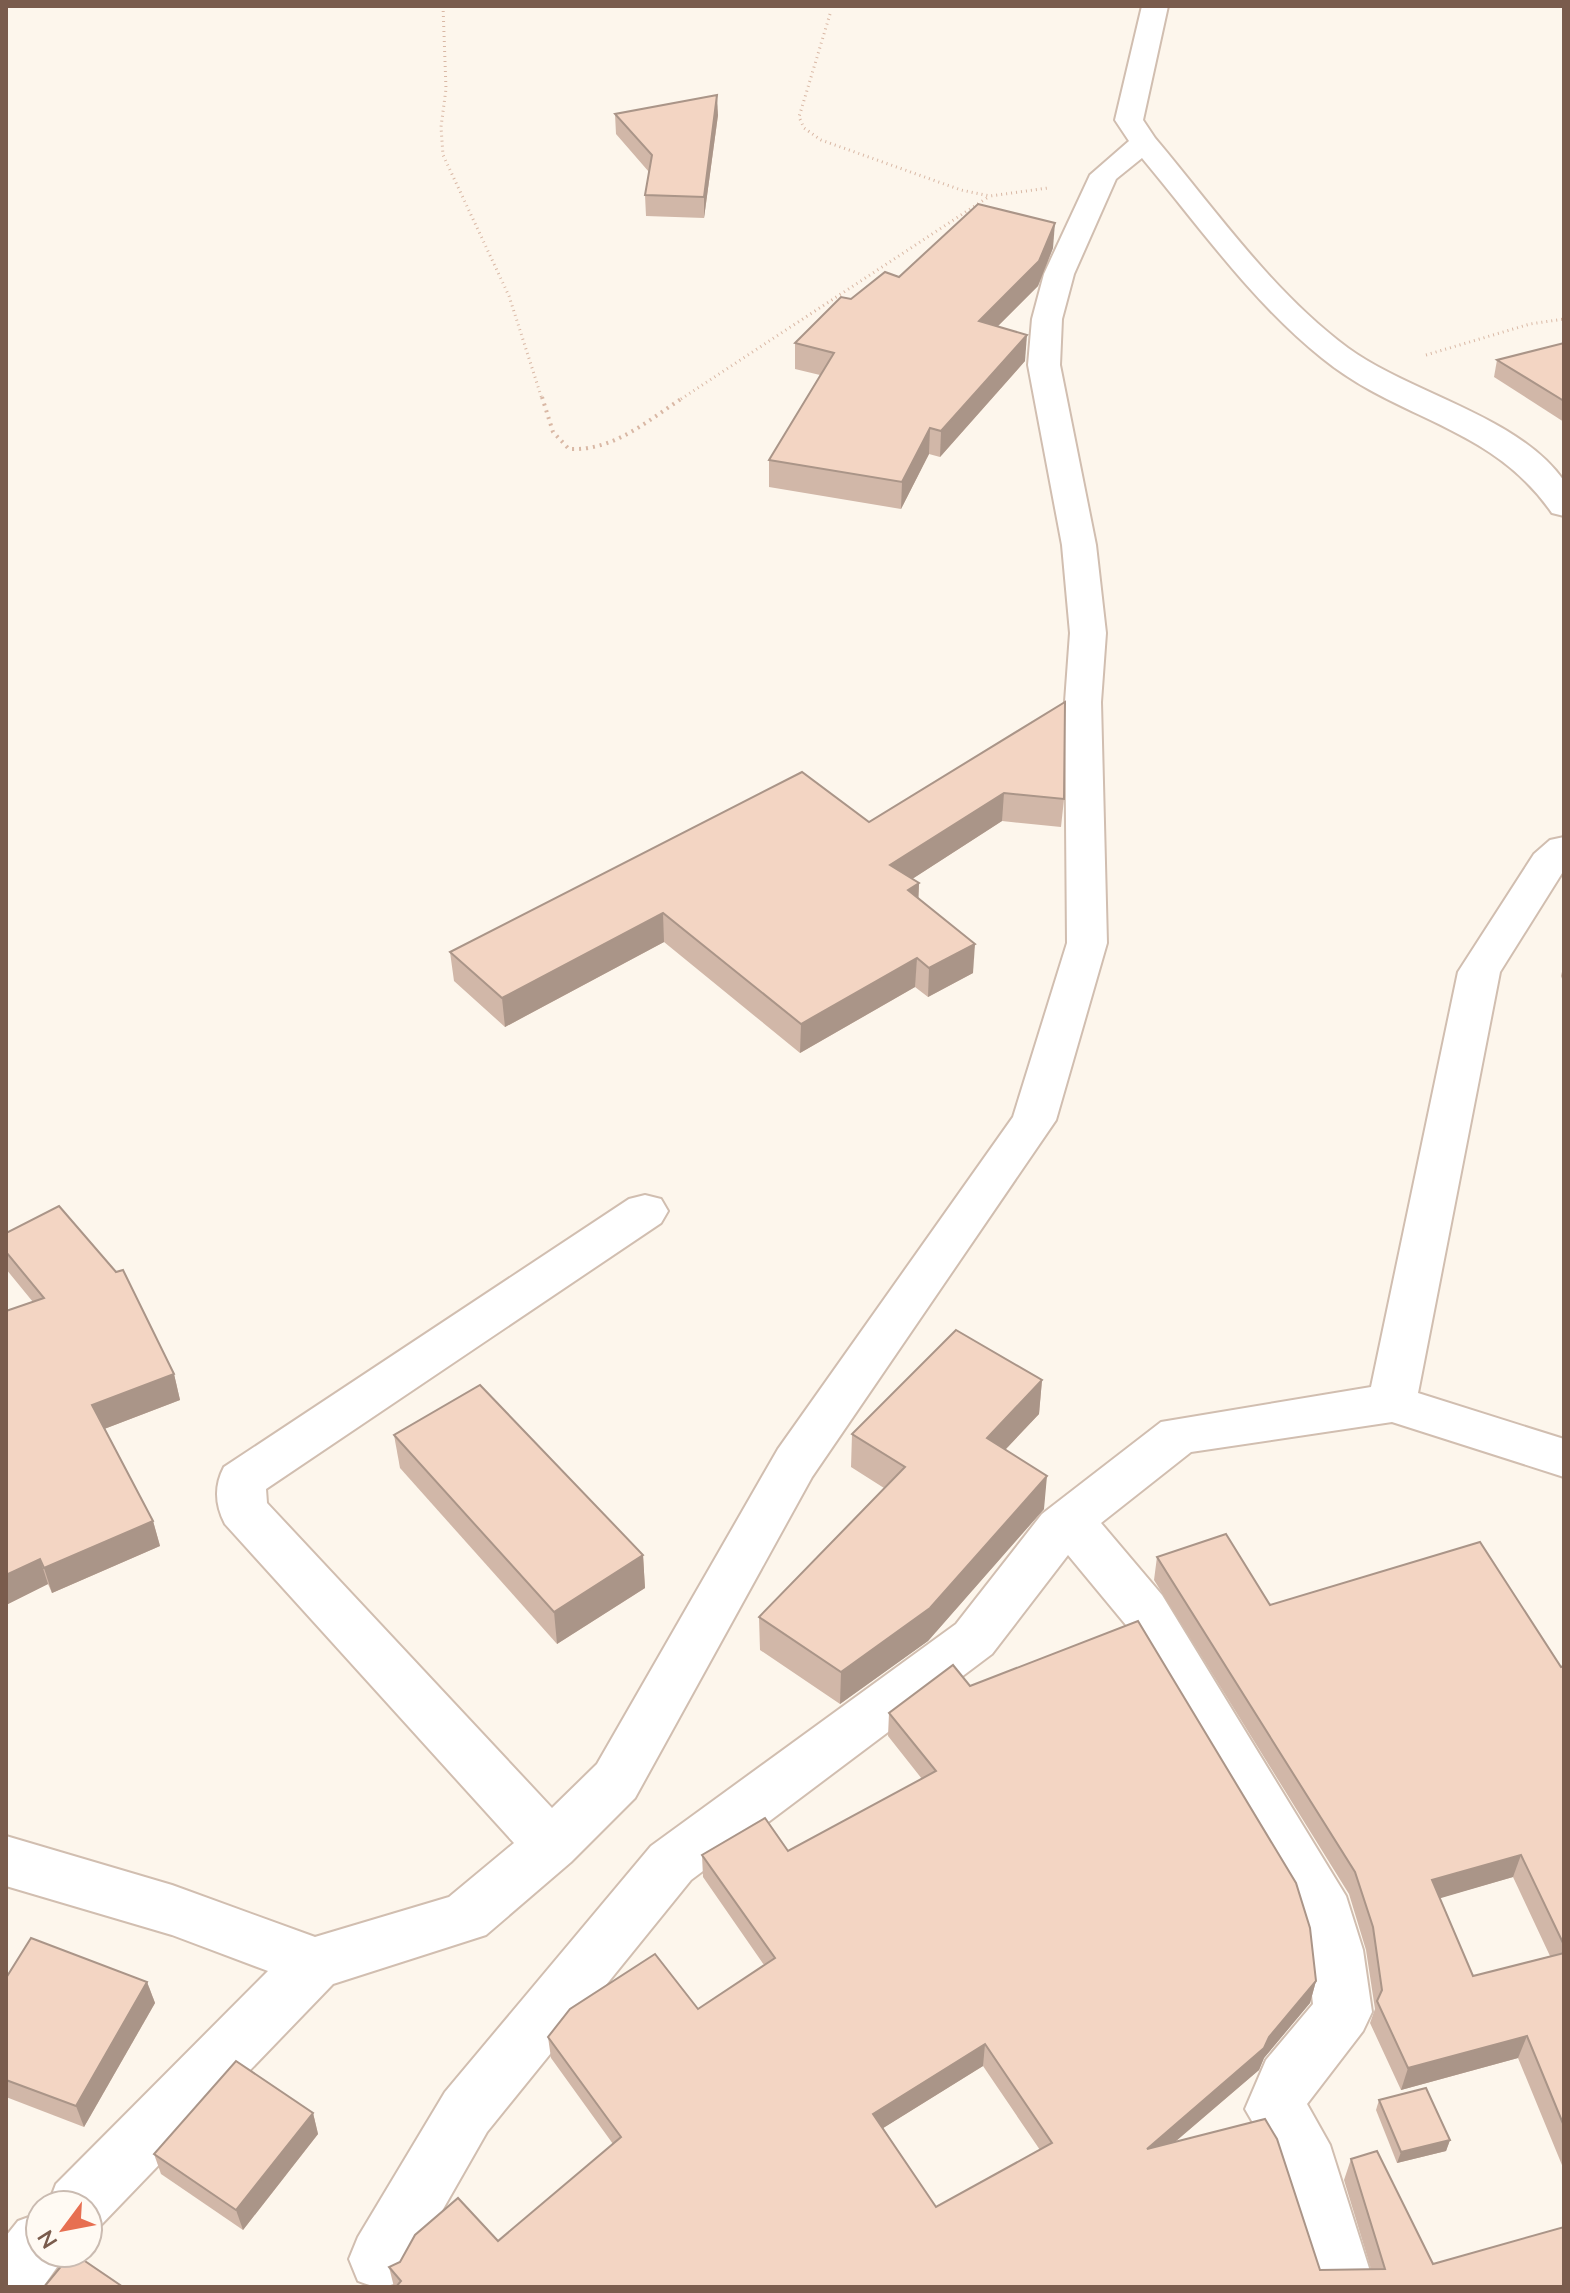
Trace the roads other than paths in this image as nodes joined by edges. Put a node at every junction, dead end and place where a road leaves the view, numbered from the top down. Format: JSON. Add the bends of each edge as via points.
{"nodes":[{"id":1,"x":1155,"y":6,"type":"edge"},
{"id":2,"x":1144,"y":143,"type":"junction"},
{"id":3,"x":1564,"y":506,"type":"edge"},
{"id":4,"x":1564,"y":849,"type":"edge"},
{"id":5,"x":645,"y":1211,"type":"dead end"},
{"id":6,"x":1392,"y":1403,"type":"junction"},
{"id":7,"x":1564,"y":1458,"type":"edge"},
{"id":8,"x":1060,"y":1528,"type":"junction"},
{"id":9,"x":551,"y":1845,"type":"junction"},
{"id":10,"x":6,"y":1861,"type":"edge"},
{"id":11,"x":315,"y":1963,"type":"junction"},
{"id":12,"x":94,"y":2189,"type":"edge"},
{"id":13,"x":380,"y":2259,"type":"dead end"},
{"id":14,"x":24,"y":2262,"type":"edge"},
{"id":15,"x":6,"y":2284,"type":"edge"},
{"id":16,"x":1344,"y":2287,"type":"edge"}],
"edges":[{"from":1,"to":2,"type":"street","via":[[1129,120]]},
{"from":2,"to":3,"type":"street","via":[[1322,343],[1364,373],[1538,469]]},
{"from":2,"to":9,"type":"street","via":[[1104,175],[1059,274],[1047,319],[1044,365],[1079,545],[1088,633],[1083,702],[1087,943],[1034,1120],[795,1463],[616,1781]]},
{"from":4,"to":6,"type":"street","via":[[1548,863],[1479,972]]},
{"from":5,"to":9,"type":"street","via":[[241,1481],[243,1510]]},
{"from":6,"to":7,"type":"street"},
{"from":6,"to":8,"type":"street","via":[[1178,1435]]},
{"from":8,"to":13,"type":"street","via":[[974,1639],[671,1863],[466,2112]]},
{"from":8,"to":16,"type":"street","via":[[1083,1537],[1144,1610],[1318,1896],[1335,1950],[1343,2012],[1287,2080],[1275,2109],[1300,2145]]},
{"from":9,"to":11,"type":"street","via":[[466,1917]]},
{"from":10,"to":11,"type":"street","via":[[172,1910]]},
{"from":11,"to":12,"type":"street"},
{"from":14,"to":15,"type":"street"}]}
